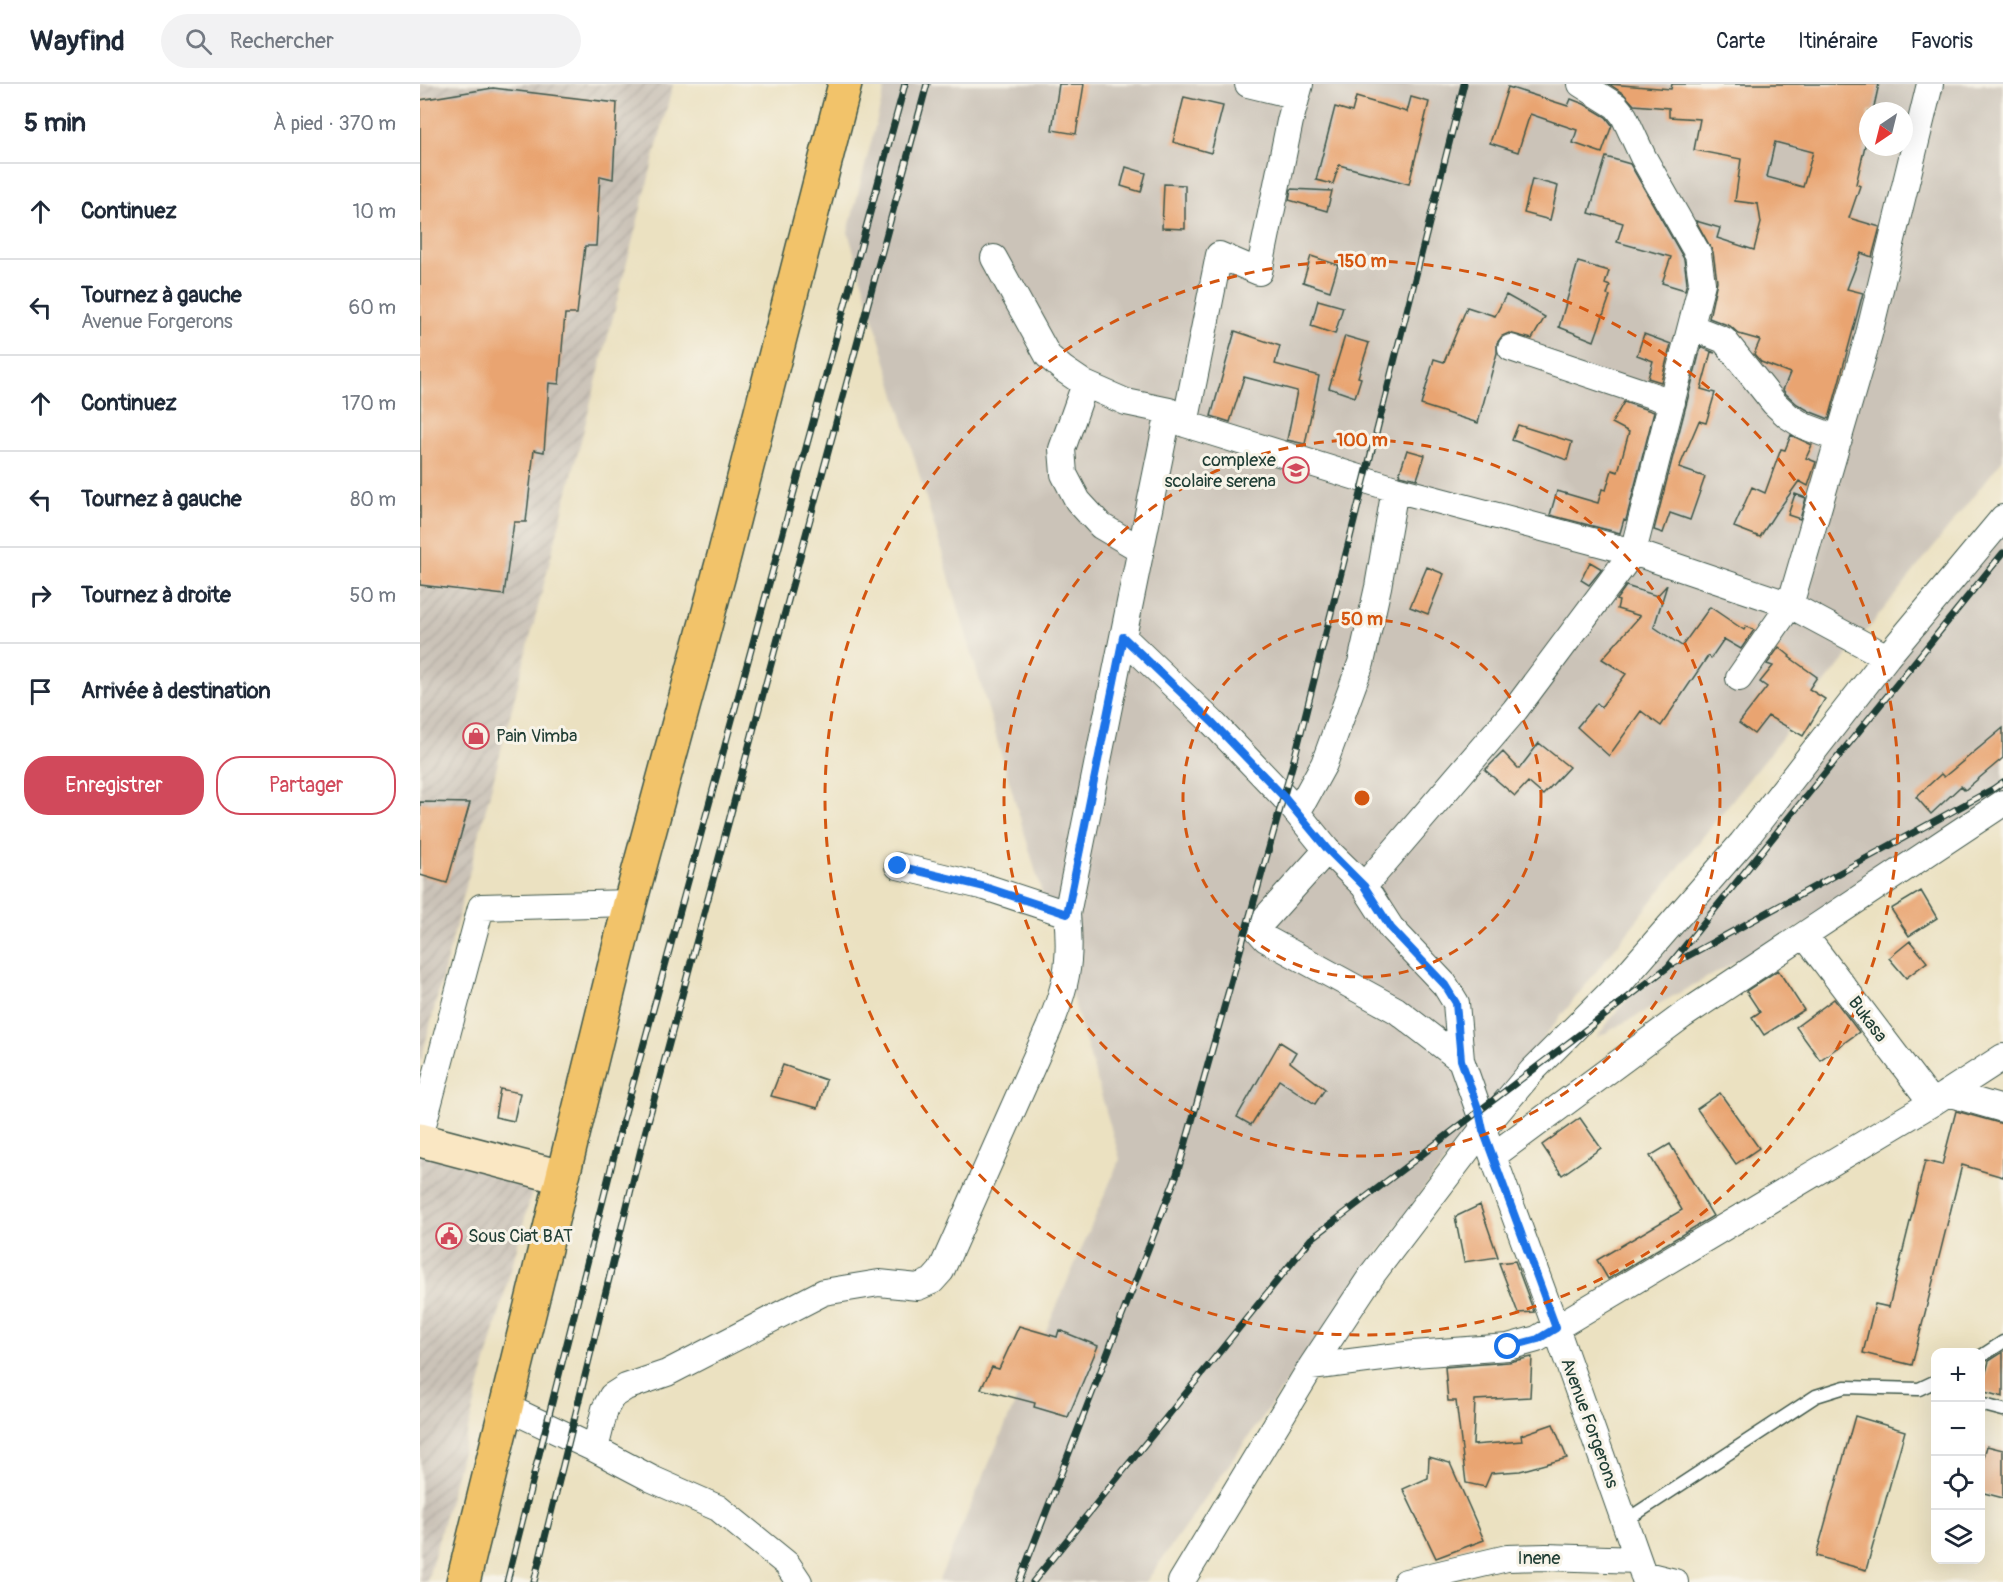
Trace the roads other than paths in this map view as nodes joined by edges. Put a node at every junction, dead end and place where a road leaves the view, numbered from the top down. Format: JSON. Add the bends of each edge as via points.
{"nodes":[{"id":1,"x":845,"y":84,"type":"edge"},
{"id":2,"x":1248,"y":84,"type":"edge"},
{"id":3,"x":1581,"y":84,"type":"edge"},
{"id":4,"x":1930,"y":84,"type":"edge"},
{"id":5,"x":1299,"y":90,"type":"edge"},
{"id":6,"x":994,"y":258,"type":"dead end"},
{"id":7,"x":1691,"y":327,"type":"junction"},
{"id":8,"x":1511,"y":348,"type":"dead end"},
{"id":9,"x":1085,"y":384,"type":"junction"},
{"id":10,"x":1672,"y":402,"type":"junction"},
{"id":11,"x":1177,"y":418,"type":"junction"},
{"id":12,"x":1839,"y":439,"type":"junction"},
{"id":13,"x":1395,"y":489,"type":"junction"},
{"id":14,"x":2003,"y":518,"type":"edge"},
{"id":15,"x":1140,"y":549,"type":"junction"},
{"id":16,"x":1633,"y":552,"type":"junction"},
{"id":17,"x":1790,"y":604,"type":"junction"},
{"id":18,"x":1123,"y":637,"type":"junction"},
{"id":19,"x":1887,"y":657,"type":"junction"},
{"id":20,"x":1739,"y":678,"type":"dead end"},
{"id":21,"x":2003,"y":803,"type":"edge"},
{"id":22,"x":1297,"y":813,"type":"junction"},
{"id":23,"x":1328,"y":850,"type":"junction"},
{"id":24,"x":898,"y":866,"type":"dead end"},
{"id":25,"x":1364,"y":886,"type":"junction"},
{"id":26,"x":630,"y":903,"type":"junction"},
{"id":27,"x":1067,"y":914,"type":"junction"},
{"id":28,"x":1805,"y":936,"type":"junction"},
{"id":29,"x":2003,"y":1057,"type":"edge"},
{"id":30,"x":1461,"y":1060,"type":"junction"},
{"id":31,"x":1940,"y":1098,"type":"junction"},
{"id":32,"x":2003,"y":1108,"type":"edge"},
{"id":33,"x":1483,"y":1130,"type":"junction"},
{"id":34,"x":420,"y":1138,"type":"edge"},
{"id":35,"x":1493,"y":1156,"type":"junction"},
{"id":36,"x":561,"y":1177,"type":"junction"},
{"id":37,"x":1556,"y":1328,"type":"junction"},
{"id":38,"x":2003,"y":1342,"type":"edge"},
{"id":39,"x":1985,"y":1354,"type":"edge"},
{"id":40,"x":1311,"y":1367,"type":"junction"},
{"id":41,"x":1931,"y":1383,"type":"edge"},
{"id":42,"x":1920,"y":1389,"type":"junction"},
{"id":43,"x":1931,"y":1392,"type":"edge"},
{"id":44,"x":1985,"y":1405,"type":"edge"},
{"id":45,"x":506,"y":1407,"type":"junction"},
{"id":46,"x":2003,"y":1410,"type":"edge"},
{"id":47,"x":595,"y":1449,"type":"junction"},
{"id":48,"x":1624,"y":1521,"type":"junction"},
{"id":49,"x":1642,"y":1572,"type":"edge"},
{"id":50,"x":463,"y":1582,"type":"edge"},
{"id":51,"x":799,"y":1582,"type":"edge"},
{"id":52,"x":1181,"y":1582,"type":"edge"},
{"id":53,"x":1408,"y":1582,"type":"edge"},
{"id":54,"x":1676,"y":1582,"type":"edge"}],
"edges":[{"from":1,"to":26,"type":"main road"},
{"from":2,"to":5,"type":"street"},
{"from":3,"to":7,"type":"street","via":[[1616,106],[1624,116],[1698,254],[1702,283]]},
{"from":4,"to":12,"type":"street"},
{"from":5,"to":11,"type":"street","via":[[1259,272],[1219,255]]},
{"from":6,"to":9,"type":"street","via":[[1047,356]]},
{"from":7,"to":10,"type":"street"},
{"from":7,"to":12,"type":"street","via":[[1724,340],[1773,403],[1788,416]]},
{"from":8,"to":10,"type":"street"},
{"from":9,"to":11,"type":"street"},
{"from":9,"to":15,"type":"street","via":[[1062,449],[1064,474],[1078,501],[1101,526]]},
{"from":10,"to":16,"type":"street"},
{"from":11,"to":13,"type":"street"},
{"from":11,"to":15,"type":"street"},
{"from":12,"to":17,"type":"street"},
{"from":13,"to":16,"type":"street"},
{"from":13,"to":22,"type":"street","via":[[1361,663],[1324,764]]},
{"from":14,"to":19,"type":"street"},
{"from":15,"to":18,"type":"street"},
{"from":16,"to":17,"type":"street"},
{"from":16,"to":25,"type":"street","via":[[1515,710]]},
{"from":17,"to":19,"type":"street"},
{"from":17,"to":20,"type":"street"},
{"from":18,"to":22,"type":"street","name":"Avenue Forgerons","via":[[1212,722]]},
{"from":18,"to":27,"type":"street"},
{"from":19,"to":33,"type":"street","via":[[1742,843],[1619,984],[1532,1071]]},
{"from":21,"to":28,"type":"street"},
{"from":22,"to":23,"type":"street","name":"Avenue Forgerons"},
{"from":23,"to":25,"type":"street","name":"Avenue Forgerons"},
{"from":23,"to":30,"type":"street","via":[[1258,930],[1266,939],[1396,1011]]},
{"from":24,"to":27,"type":"street","via":[[985,887]]},
{"from":25,"to":30,"type":"street","name":"Avenue Forgerons","via":[[1391,928],[1445,985],[1456,1003]]},
{"from":26,"to":34,"type":"street","via":[[480,907]]},
{"from":26,"to":36,"type":"main road"},
{"from":27,"to":47,"type":"street","via":[[1068,953],[1061,996],[941,1271],[932,1281],[918,1287],[879,1283],[824,1292],[667,1373],[626,1387],[612,1396],[605,1408]]},
{"from":28,"to":31,"type":"street","name":"Bukasa"},
{"from":28,"to":35,"type":"street","via":[[1682,1016]]},
{"from":29,"to":31,"type":"street"},
{"from":30,"to":33,"type":"street","name":"Avenue Forgerons"},
{"from":31,"to":32,"type":"street"},
{"from":31,"to":37,"type":"street"},
{"from":33,"to":35,"type":"street","name":"Avenue Forgerons"},
{"from":33,"to":40,"type":"street","via":[[1374,1272]]},
{"from":34,"to":36,"type":"street"},
{"from":35,"to":37,"type":"street","name":"Avenue Forgerons"},
{"from":36,"to":45,"type":"main road"},
{"from":37,"to":40,"type":"street","via":[[1538,1339],[1508,1347]]},
{"from":37,"to":48,"type":"street","name":"Avenue Forgerons"},
{"from":38,"to":39,"type":"lane"},
{"from":40,"to":52,"type":"street"},
{"from":41,"to":42,"type":"lane"},
{"from":42,"to":43,"type":"lane"},
{"from":42,"to":48,"type":"lane","via":[[1845,1387],[1816,1396]]},
{"from":44,"to":46,"type":"lane"},
{"from":45,"to":47,"type":"street"},
{"from":45,"to":50,"type":"main road"},
{"from":47,"to":51,"type":"street","via":[[718,1508],[788,1564]]},
{"from":48,"to":49,"type":"street","name":"Avenue Forgerons"},
{"from":49,"to":53,"type":"street","name":"Inene","via":[[1546,1557],[1507,1558]]},
{"from":49,"to":54,"type":"street","name":"Inene"}]}
